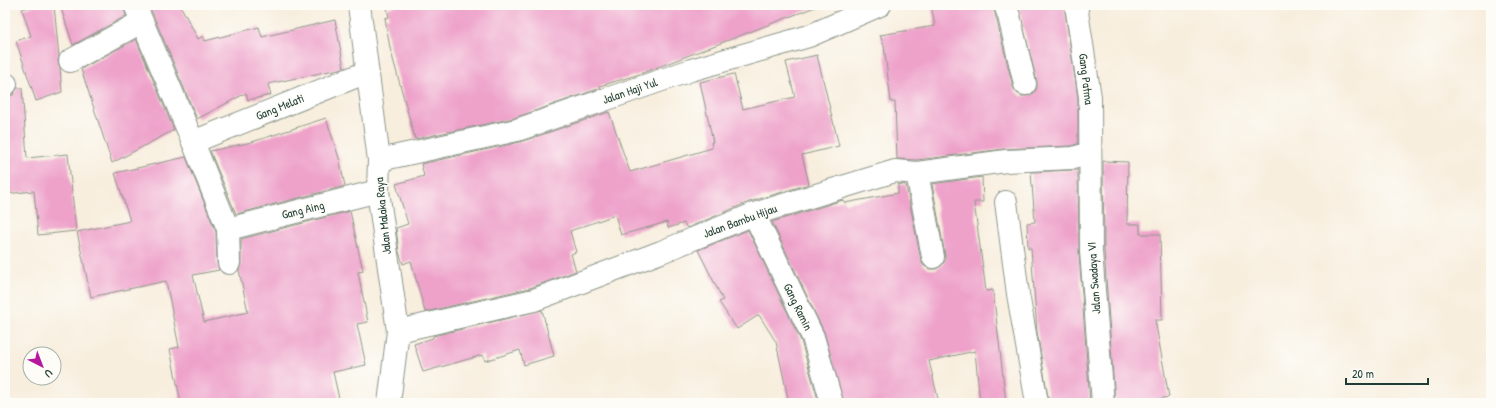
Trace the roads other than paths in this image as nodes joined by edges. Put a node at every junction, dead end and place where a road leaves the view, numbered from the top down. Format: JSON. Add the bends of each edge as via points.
{"nodes":[{"id":1,"x":359,"y":5,"type":"edge"},
{"id":2,"x":1005,"y":5,"type":"edge"},
{"id":3,"x":1076,"y":5,"type":"edge"},
{"id":4,"x":878,"y":6,"type":"edge"},
{"id":5,"x":138,"y":14,"type":"edge"},
{"id":6,"x":70,"y":61,"type":"dead end"},
{"id":7,"x":368,"y":72,"type":"junction"},
{"id":8,"x":1025,"y":84,"type":"dead end"},
{"id":9,"x":193,"y":142,"type":"junction"},
{"id":10,"x":1090,"y":153,"type":"junction"},
{"id":11,"x":379,"y":160,"type":"junction"},
{"id":12,"x":917,"y":173,"type":"junction"},
{"id":13,"x":378,"y":191,"type":"junction"},
{"id":14,"x":1006,"y":202,"type":"dead end"},
{"id":15,"x":754,"y":214,"type":"junction"},
{"id":16,"x":228,"y":229,"type":"junction"},
{"id":17,"x":933,"y":257,"type":"dead end"},
{"id":18,"x":229,"y":262,"type":"dead end"},
{"id":19,"x":398,"y":331,"type":"junction"},
{"id":20,"x":389,"y":403,"type":"edge"},
{"id":21,"x":832,"y":403,"type":"edge"},
{"id":22,"x":1037,"y":403,"type":"edge"},
{"id":23,"x":1103,"y":403,"type":"edge"}],
"edges":[{"from":1,"to":7,"type":"street","name":"Jalan Malaka Raya"},
{"from":2,"to":8,"type":"street"},
{"from":3,"to":10,"type":"street","name":"Gang Patma","via":[[1090,97]]},
{"from":4,"to":11,"type":"street","name":"Jalan Haji Yul","via":[[809,36],[691,70],[517,130]]},
{"from":5,"to":6,"type":"street"},
{"from":5,"to":9,"type":"street"},
{"from":7,"to":9,"type":"street","name":"Gang Melati"},
{"from":7,"to":11,"type":"street","name":"Jalan Malaka Raya"},
{"from":9,"to":16,"type":"street"},
{"from":10,"to":12,"type":"street","name":"Jalan Bambu Hijau","via":[[1073,158],[1006,161]]},
{"from":10,"to":23,"type":"street","name":"Jalan Swadaya VI","via":[[1091,252]]},
{"from":11,"to":13,"type":"street","name":"Jalan Malaka Raya"},
{"from":12,"to":15,"type":"street","name":"Jalan Bambu Hijau","via":[[895,171]]},
{"from":12,"to":17,"type":"street"},
{"from":13,"to":16,"type":"street","name":"Gang Aing"},
{"from":13,"to":19,"type":"street","name":"Jalan Malaka Raya"},
{"from":14,"to":22,"type":"street","via":[[1018,294]]},
{"from":15,"to":19,"type":"street","name":"Jalan Bambu Hijau","via":[[534,300]]},
{"from":15,"to":21,"type":"street","name":"Gang Ramin","via":[[813,337]]},
{"from":16,"to":18,"type":"street"},
{"from":19,"to":20,"type":"street","name":"Jalan Malaka Raya"}]}
